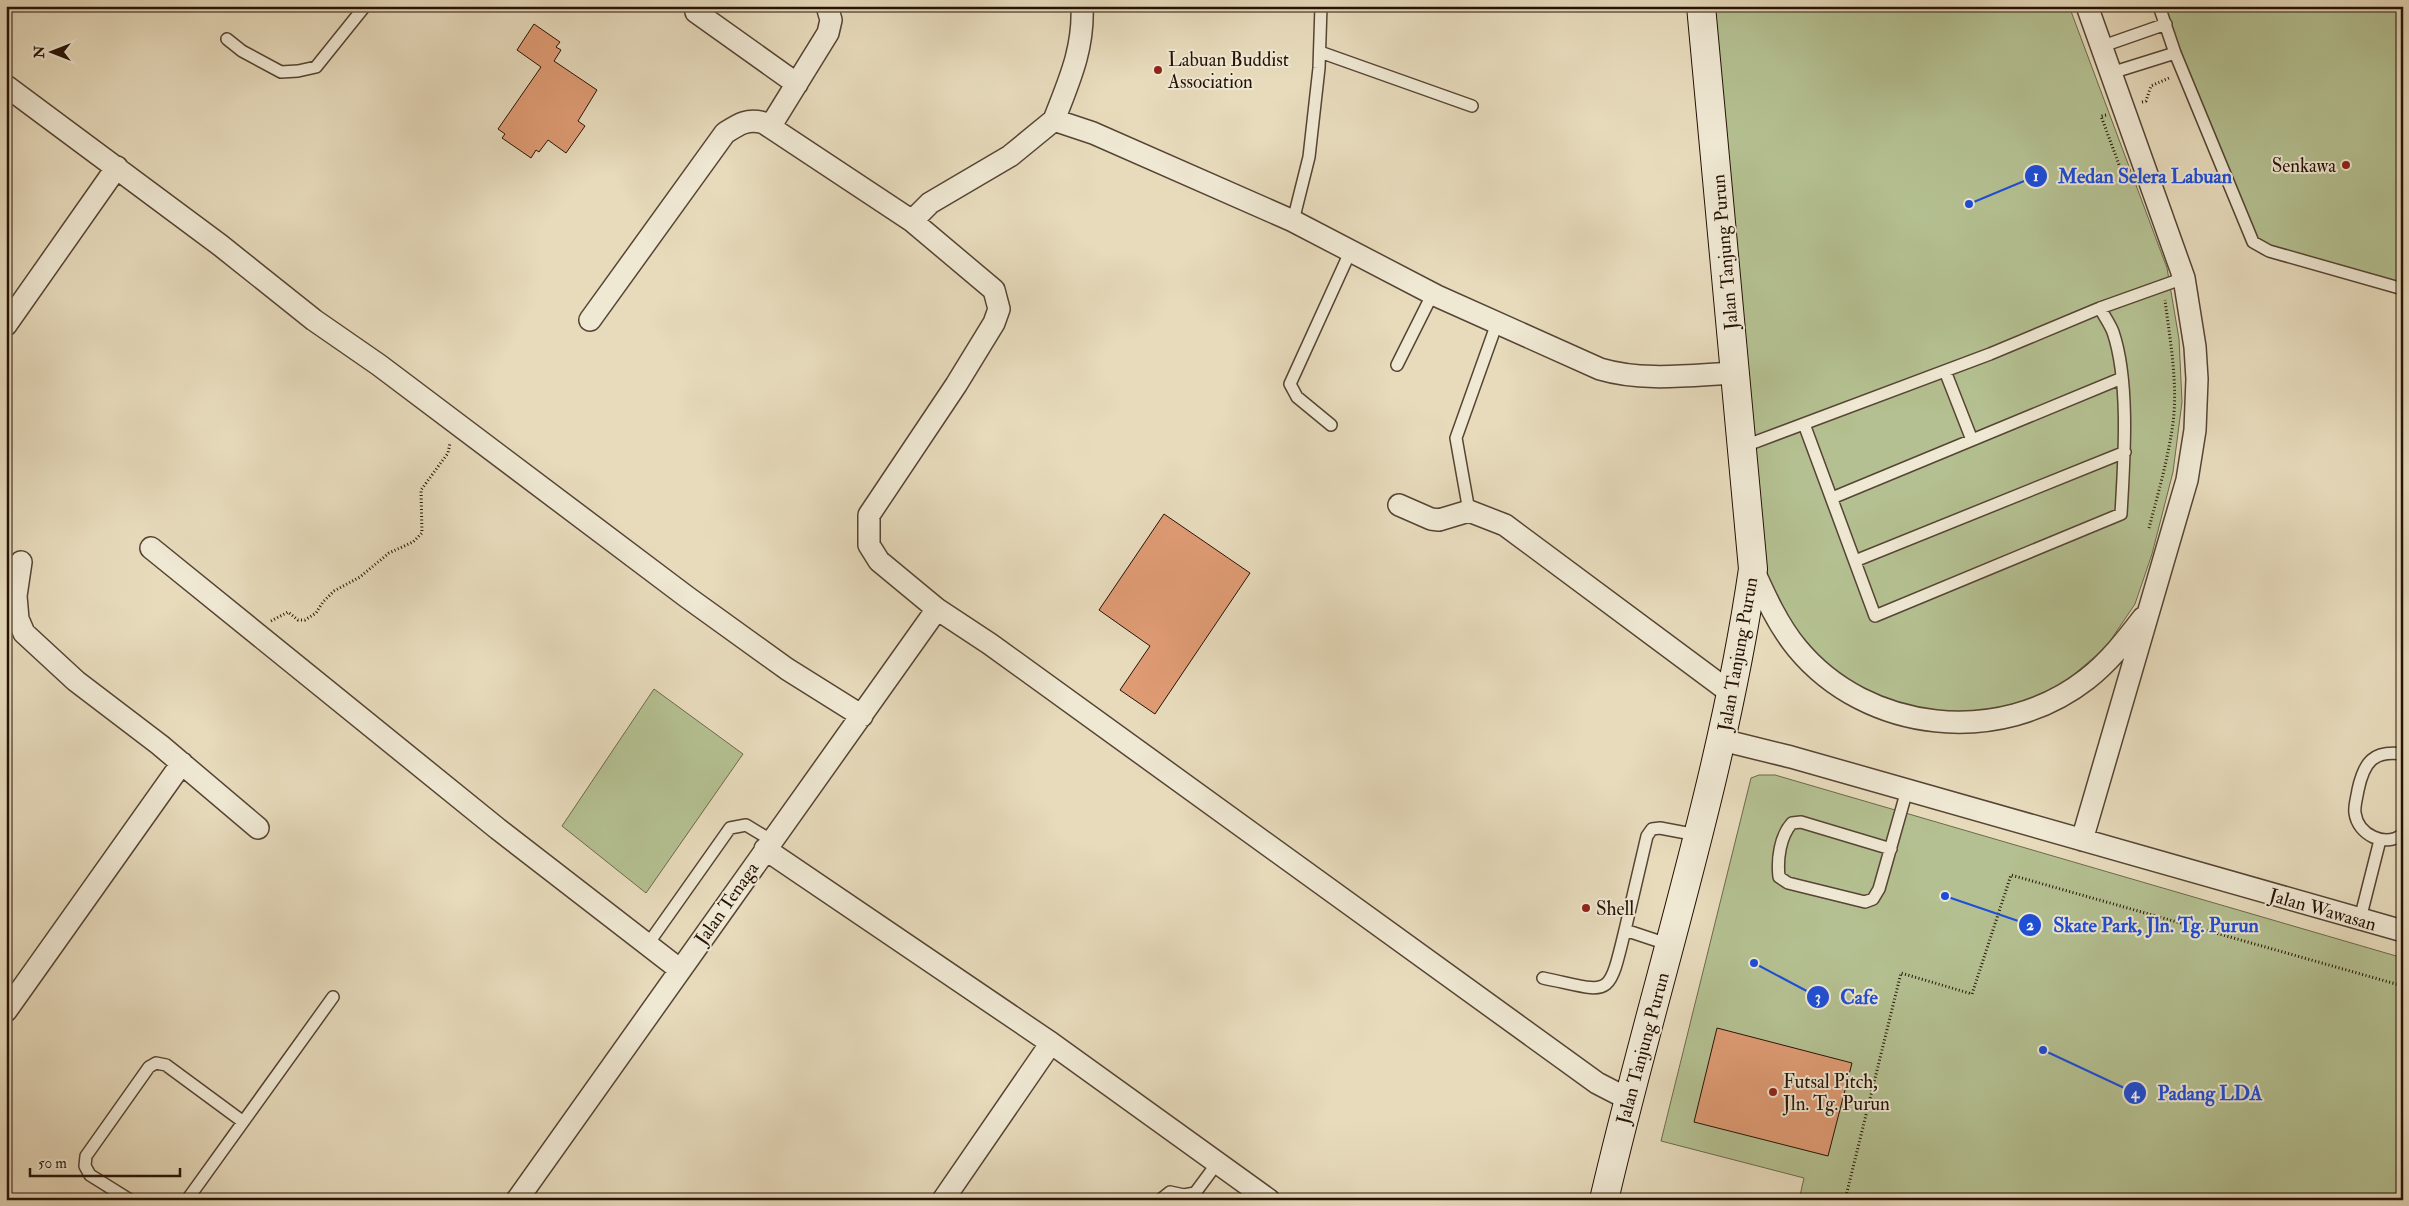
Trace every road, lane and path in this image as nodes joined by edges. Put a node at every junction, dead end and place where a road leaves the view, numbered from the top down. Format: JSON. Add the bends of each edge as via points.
{"nodes":[{"id":1,"x":365,"y":6,"type":"edge"},
{"id":2,"x":695,"y":6,"type":"edge"},
{"id":3,"x":827,"y":6,"type":"edge"},
{"id":4,"x":1082,"y":6,"type":"edge"},
{"id":5,"x":1321,"y":6,"type":"edge"},
{"id":6,"x":1701,"y":6,"type":"edge"},
{"id":7,"x":2087,"y":6,"type":"edge"},
{"id":8,"x":2160,"y":6,"type":"edge"},
{"id":9,"x":2166,"y":24,"type":"junction"},
{"id":10,"x":227,"y":39,"type":"dead end"},
{"id":11,"x":2103,"y":46,"type":"junction"},
{"id":12,"x":1320,"y":52,"type":"junction"},
{"id":13,"x":2175,"y":53,"type":"junction"},
{"id":14,"x":2111,"y":73,"type":"junction"},
{"id":15,"x":797,"y":84,"type":"junction"},
{"id":16,"x":6,"y":86,"type":"edge"},
{"id":17,"x":1472,"y":106,"type":"dead end"},
{"id":18,"x":1054,"y":120,"type":"junction"},
{"id":19,"x":770,"y":127,"type":"junction"},
{"id":20,"x":117,"y":167,"type":"junction"},
{"id":21,"x":912,"y":220,"type":"junction"},
{"id":22,"x":1293,"y":220,"type":"junction"},
{"id":23,"x":1351,"y":250,"type":"junction"},
{"id":24,"x":2184,"y":278,"type":"junction"},
{"id":25,"x":2403,"y":289,"type":"edge"},
{"id":26,"x":1433,"y":293,"type":"junction"},
{"id":27,"x":2100,"y":308,"type":"junction"},
{"id":28,"x":590,"y":320,"type":"dead end"},
{"id":29,"x":1496,"y":323,"type":"junction"},
{"id":30,"x":6,"y":325,"type":"edge"},
{"id":31,"x":1397,"y":365,"type":"dead end"},
{"id":32,"x":1945,"y":371,"type":"junction"},
{"id":33,"x":1736,"y":374,"type":"junction"},
{"id":34,"x":2122,"y":378,"type":"junction"},
{"id":35,"x":455,"y":423,"type":"junction"},
{"id":36,"x":1804,"y":424,"type":"junction"},
{"id":37,"x":1331,"y":425,"type":"dead end"},
{"id":38,"x":1972,"y":440,"type":"junction"},
{"id":39,"x":1740,"y":448,"type":"junction"},
{"id":40,"x":2125,"y":452,"type":"junction"},
{"id":41,"x":1832,"y":498,"type":"junction"},
{"id":42,"x":1399,"y":505,"type":"dead end"},
{"id":43,"x":1468,"y":511,"type":"junction"},
{"id":44,"x":150,"y":548,"type":"dead end"},
{"id":45,"x":1855,"y":561,"type":"junction"},
{"id":46,"x":21,"y":562,"type":"dead end"},
{"id":47,"x":1753,"y":569,"type":"junction"},
{"id":48,"x":937,"y":608,"type":"junction"},
{"id":49,"x":2150,"y":610,"type":"junction"},
{"id":50,"x":256,"y":634,"type":"junction"},
{"id":51,"x":1731,"y":693,"type":"junction"},
{"id":52,"x":862,"y":716,"type":"junction"},
{"id":53,"x":1722,"y":740,"type":"junction"},
{"id":54,"x":2403,"y":754,"type":"edge"},
{"id":55,"x":182,"y":763,"type":"junction"},
{"id":56,"x":1907,"y":790,"type":"junction"},
{"id":57,"x":258,"y":828,"type":"dead end"},
{"id":58,"x":2403,"y":834,"type":"edge"},
{"id":59,"x":1697,"y":835,"type":"junction"},
{"id":60,"x":2082,"y":840,"type":"junction"},
{"id":61,"x":2380,"y":840,"type":"junction"},
{"id":62,"x":768,"y":844,"type":"junction"},
{"id":63,"x":1890,"y":849,"type":"junction"},
{"id":64,"x":2360,"y":919,"type":"junction"},
{"id":65,"x":1625,"y":930,"type":"junction"},
{"id":66,"x":2403,"y":931,"type":"edge"},
{"id":67,"x":648,"y":944,"type":"junction"},
{"id":68,"x":1670,"y":945,"type":"junction"},
{"id":69,"x":680,"y":969,"type":"junction"},
{"id":70,"x":1543,"y":978,"type":"dead end"},
{"id":71,"x":2403,"y":986,"type":"edge"},
{"id":72,"x":333,"y":997,"type":"dead end"},
{"id":73,"x":6,"y":1011,"type":"edge"},
{"id":74,"x":1051,"y":1042,"type":"junction"},
{"id":75,"x":1628,"y":1099,"type":"junction"},
{"id":76,"x":242,"y":1121,"type":"junction"},
{"id":77,"x":1218,"y":1162,"type":"junction"},
{"id":78,"x":130,"y":1200,"type":"edge"},
{"id":79,"x":187,"y":1200,"type":"edge"},
{"id":80,"x":517,"y":1200,"type":"edge"},
{"id":81,"x":942,"y":1200,"type":"edge"},
{"id":82,"x":1160,"y":1200,"type":"edge"},
{"id":83,"x":1269,"y":1200,"type":"edge"},
{"id":84,"x":1604,"y":1200,"type":"edge"},
{"id":85,"x":1844,"y":1200,"type":"edge"}],
"edges":[{"from":1,"to":10,"type":"lane","via":[[316,67],[282,72],[242,51]]},
{"from":2,"to":15,"type":"street","via":[[696,12]]},
{"from":3,"to":15,"type":"street","via":[[831,20],[828,33]]},
{"from":4,"to":18,"type":"street","via":[[1078,60]]},
{"from":5,"to":12,"type":"lane"},
{"from":6,"to":33,"type":"street","name":"Jalan Tanjung Purun"},
{"from":7,"to":11,"type":"street"},
{"from":8,"to":9,"type":"lane"},
{"from":9,"to":11,"type":"lane"},
{"from":9,"to":13,"type":"lane"},
{"from":11,"to":14,"type":"street"},
{"from":12,"to":17,"type":"lane"},
{"from":12,"to":22,"type":"lane","via":[[1309,157]]},
{"from":13,"to":14,"type":"lane"},
{"from":13,"to":25,"type":"lane","via":[[2253,242],[2269,251]]},
{"from":14,"to":24,"type":"street"},
{"from":15,"to":19,"type":"street"},
{"from":16,"to":20,"type":"street"},
{"from":18,"to":21,"type":"street","via":[[1010,156],[930,203]]},
{"from":18,"to":22,"type":"street","via":[[1094,133]]},
{"from":19,"to":21,"type":"street"},
{"from":19,"to":28,"type":"street","via":[[752,120],[738,124],[726,133]]},
{"from":20,"to":30,"type":"street"},
{"from":20,"to":35,"type":"street","via":[[314,320]]},
{"from":21,"to":48,"type":"street","via":[[994,290],[999,309],[952,393],[869,515],[869,545],[879,561]]},
{"from":22,"to":23,"type":"street"},
{"from":23,"to":26,"type":"street"},
{"from":23,"to":37,"type":"lane","via":[[1290,384],[1297,397]]},
{"from":24,"to":27,"type":"lane"},
{"from":24,"to":49,"type":"street","via":[[2195,347],[2195,430],[2187,480]]},
{"from":26,"to":29,"type":"street"},
{"from":26,"to":31,"type":"lane"},
{"from":27,"to":32,"type":"lane"},
{"from":27,"to":34,"type":"lane","via":[[2113,333]]},
{"from":29,"to":33,"type":"street","via":[[1600,369],[1621,375]]},
{"from":29,"to":43,"type":"lane","via":[[1456,438]]},
{"from":32,"to":36,"type":"lane"},
{"from":32,"to":38,"type":"lane"},
{"from":33,"to":39,"type":"street","name":"Jalan Tanjung Purun"},
{"from":34,"to":38,"type":"lane"},
{"from":34,"to":40,"type":"lane"},
{"from":35,"to":50,"type":"path","via":[[448,453],[421,490],[422,533],[413,542],[389,553],[360,578],[334,592],[305,620],[298,620],[288,612]]},
{"from":35,"to":52,"type":"street","via":[[787,669]]},
{"from":36,"to":39,"type":"lane"},
{"from":36,"to":41,"type":"lane"},
{"from":38,"to":41,"type":"lane"},
{"from":39,"to":47,"type":"street","name":"Jalan Tanjung Purun"},
{"from":40,"to":45,"type":"lane"},
{"from":40,"to":45,"type":"lane","via":[[2121,514],[1875,616]]},
{"from":41,"to":45,"type":"lane"},
{"from":42,"to":43,"type":"street","via":[[1438,520]]},
{"from":43,"to":51,"type":"street","via":[[1505,525]]},
{"from":44,"to":50,"type":"street"},
{"from":46,"to":55,"type":"street","via":[[16,596],[18,618],[24,633],[76,681]]},
{"from":47,"to":49,"type":"street","via":[[1770,606],[1797,648],[1838,687],[1890,713],[1937,722],[1972,723],[2022,714],[2056,700],[2114,655]]},
{"from":47,"to":51,"type":"street","name":"Jalan Tanjung Purun"},
{"from":48,"to":52,"type":"street","name":"Jalan Tenaga"},
{"from":48,"to":75,"type":"street","via":[[1597,1083]]},
{"from":49,"to":60,"type":"street"},
{"from":50,"to":67,"type":"street","via":[[498,829]]},
{"from":51,"to":53,"type":"street","name":"Jalan Tanjung Purun"},
{"from":52,"to":62,"type":"street","name":"Jalan Tenaga"},
{"from":53,"to":56,"type":"street","name":"Jalan Wawasan"},
{"from":53,"to":59,"type":"street","name":"Jalan Tanjung Purun"},
{"from":54,"to":61,"type":"lane","via":[[2388,752],[2378,755],[2364,768],[2360,779],[2355,812],[2358,824],[2366,833]]},
{"from":55,"to":57,"type":"street"},
{"from":55,"to":73,"type":"street"},
{"from":56,"to":60,"type":"street","name":"Jalan Wawasan"},
{"from":56,"to":63,"type":"lane"},
{"from":58,"to":61,"type":"lane","via":[[2391,840]]},
{"from":59,"to":65,"type":"lane","via":[[1652,829],[1647,836]]},
{"from":59,"to":68,"type":"street","name":"Jalan Tanjung Purun"},
{"from":60,"to":64,"type":"street","name":"Jalan Wawasan"},
{"from":61,"to":64,"type":"lane"},
{"from":62,"to":67,"type":"lane","via":[[746,825],[730,828]]},
{"from":62,"to":69,"type":"street","name":"Jalan Tenaga"},
{"from":62,"to":74,"type":"street"},
{"from":63,"to":63,"type":"lane","via":[[1879,889],[1872,899],[1865,902],[1788,883],[1779,877],[1777,863],[1785,830],[1792,822]]},
{"from":64,"to":66,"type":"street","name":"Jalan Wawasan"},
{"from":65,"to":68,"type":"lane"},
{"from":65,"to":70,"type":"lane","via":[[1615,972],[1608,984],[1598,989]]},
{"from":67,"to":69,"type":"street"},
{"from":68,"to":75,"type":"street","name":"Jalan Tanjung Purun"},
{"from":69,"to":80,"type":"street","name":"Jalan Tenaga"},
{"from":71,"to":85,"type":"path","via":[[2011,875],[1972,994],[1900,973]]},
{"from":72,"to":76,"type":"lane"},
{"from":74,"to":77,"type":"street"},
{"from":74,"to":81,"type":"street"},
{"from":75,"to":84,"type":"street","name":"Jalan Tanjung Purun"},
{"from":76,"to":78,"type":"lane","via":[[166,1065],[156,1063],[148,1067],[86,1156],[85,1166],[90,1175]]},
{"from":76,"to":79,"type":"lane"},
{"from":77,"to":82,"type":"lane","via":[[1195,1194],[1184,1196],[1170,1192]]},
{"from":77,"to":83,"type":"street"}]}
